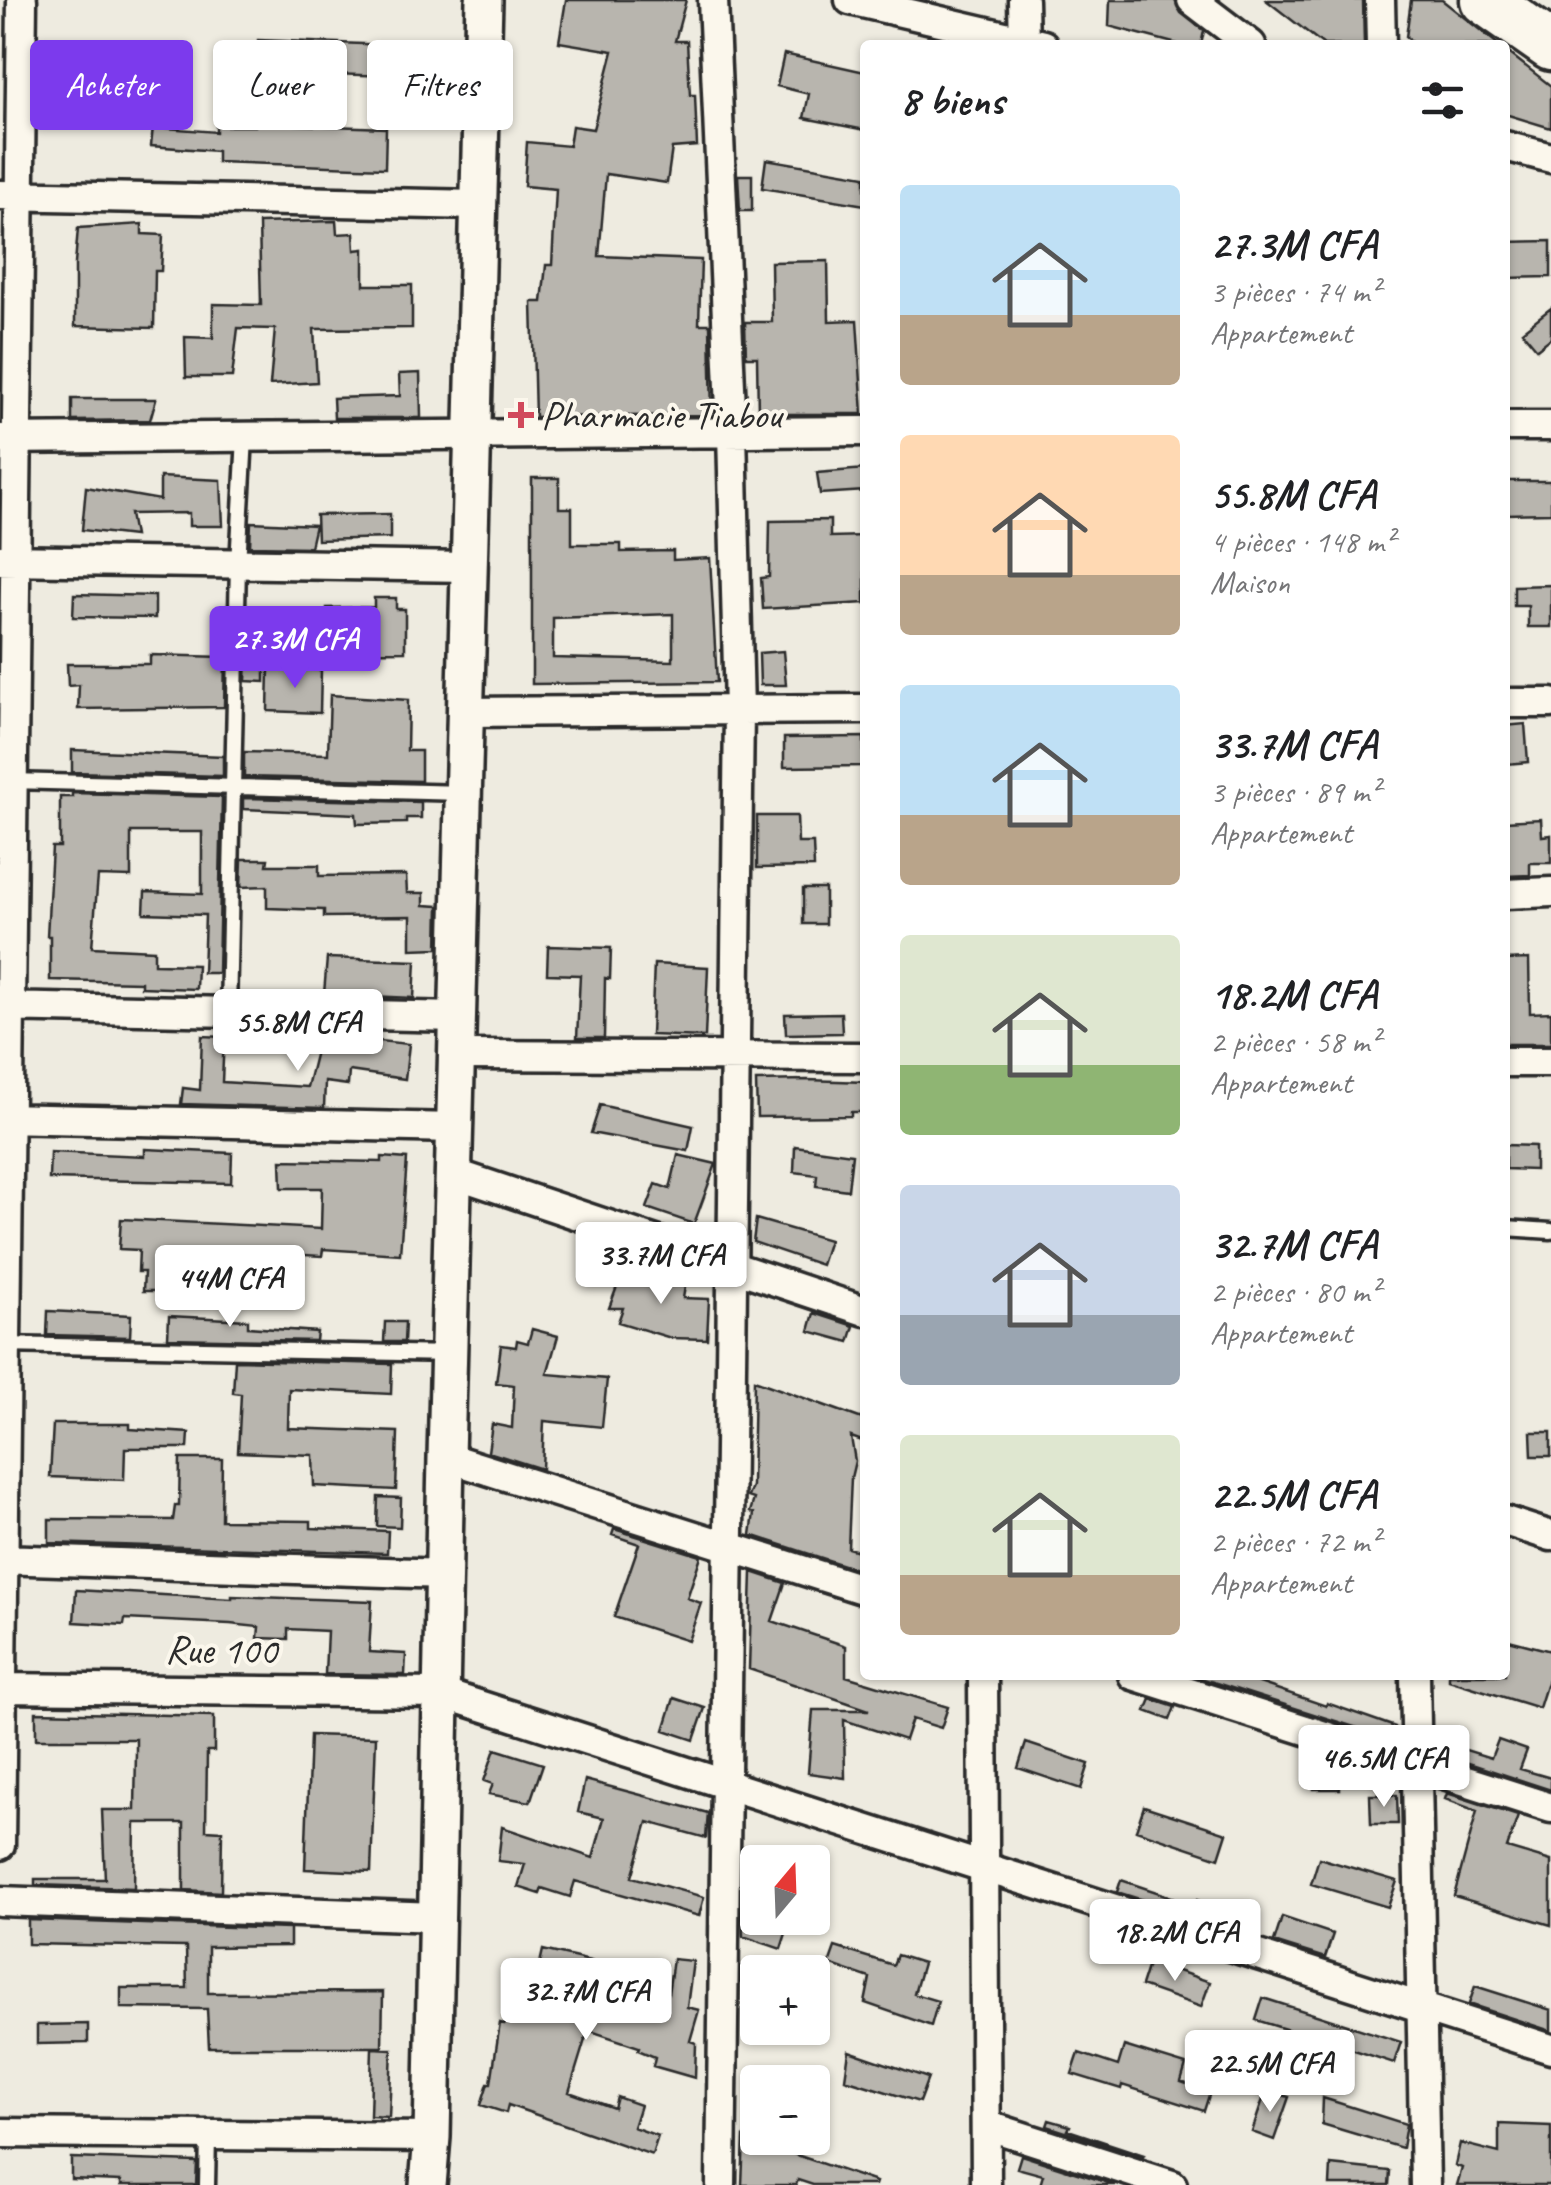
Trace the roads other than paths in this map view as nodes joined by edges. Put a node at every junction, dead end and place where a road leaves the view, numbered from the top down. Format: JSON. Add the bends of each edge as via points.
{"nodes":[{"id":1,"x":22,"y":0,"type":"edge"},
{"id":2,"x":484,"y":0,"type":"edge"},
{"id":3,"x":713,"y":0,"type":"edge"},
{"id":4,"x":850,"y":0,"type":"edge"},
{"id":5,"x":1023,"y":0,"type":"edge"},
{"id":6,"x":1192,"y":0,"type":"edge"},
{"id":7,"x":1380,"y":0,"type":"edge"},
{"id":8,"x":1485,"y":0,"type":"edge"},
{"id":9,"x":1014,"y":40,"type":"edge"},
{"id":10,"x":1029,"y":40,"type":"edge"},
{"id":11,"x":1244,"y":40,"type":"edge"},
{"id":12,"x":1381,"y":40,"type":"edge"},
{"id":13,"x":1551,"y":46,"type":"edge"},
{"id":14,"x":1510,"y":147,"type":"edge"},
{"id":15,"x":1551,"y":158,"type":"edge"},
{"id":16,"x":10,"y":195,"type":"edge"},
{"id":17,"x":479,"y":206,"type":"junction"},
{"id":18,"x":1510,"y":426,"type":"edge"},
{"id":19,"x":1551,"y":426,"type":"edge"},
{"id":20,"x":860,"y":431,"type":"edge"},
{"id":21,"x":732,"y":432,"type":"junction"},
{"id":22,"x":472,"y":435,"type":"junction"},
{"id":23,"x":244,"y":437,"type":"junction"},
{"id":24,"x":8,"y":438,"type":"edge"},
{"id":25,"x":8,"y":560,"type":"edge"},
{"id":26,"x":238,"y":564,"type":"junction"},
{"id":27,"x":470,"y":567,"type":"junction"},
{"id":28,"x":1510,"y":703,"type":"edge"},
{"id":29,"x":1551,"y":703,"type":"edge"},
{"id":30,"x":860,"y":709,"type":"edge"},
{"id":31,"x":739,"y":710,"type":"junction"},
{"id":32,"x":468,"y":712,"type":"junction"},
{"id":33,"x":6,"y":781,"type":"edge"},
{"id":34,"x":234,"y":786,"type":"junction"},
{"id":35,"x":465,"y":793,"type":"junction"},
{"id":36,"x":1551,"y":892,"type":"edge"},
{"id":37,"x":1510,"y":894,"type":"edge"},
{"id":38,"x":5,"y":1007,"type":"edge"},
{"id":39,"x":228,"y":1012,"type":"junction"},
{"id":40,"x":459,"y":1017,"type":"junction"},
{"id":41,"x":458,"y":1055,"type":"junction"},
{"id":42,"x":734,"y":1056,"type":"junction"},
{"id":43,"x":860,"y":1058,"type":"edge"},
{"id":44,"x":1510,"y":1062,"type":"edge"},
{"id":45,"x":1551,"y":1062,"type":"edge"},
{"id":46,"x":4,"y":1118,"type":"edge"},
{"id":47,"x":456,"y":1128,"type":"junction"},
{"id":48,"x":453,"y":1172,"type":"junction"},
{"id":49,"x":1510,"y":1228,"type":"edge"},
{"id":50,"x":1551,"y":1231,"type":"edge"},
{"id":51,"x":730,"y":1267,"type":"junction"},
{"id":52,"x":860,"y":1308,"type":"edge"},
{"id":53,"x":3,"y":1346,"type":"edge"},
{"id":54,"x":451,"y":1354,"type":"junction"},
{"id":55,"x":446,"y":1457,"type":"junction"},
{"id":56,"x":1510,"y":1524,"type":"edge"},
{"id":57,"x":1551,"y":1536,"type":"edge"},
{"id":58,"x":728,"y":1546,"type":"junction"},
{"id":59,"x":2,"y":1559,"type":"edge"},
{"id":60,"x":445,"y":1574,"type":"junction"},
{"id":61,"x":860,"y":1588,"type":"edge"},
{"id":62,"x":983,"y":1680,"type":"edge"},
{"id":63,"x":1150,"y":1680,"type":"edge"},
{"id":64,"x":1415,"y":1680,"type":"edge"},
{"id":65,"x":1,"y":1688,"type":"edge"},
{"id":66,"x":442,"y":1693,"type":"junction"},
{"id":67,"x":1416,"y":1764,"type":"junction"},
{"id":68,"x":727,"y":1784,"type":"junction"},
{"id":69,"x":1551,"y":1808,"type":"edge"},
{"id":70,"x":0,"y":1845,"type":"edge"},
{"id":71,"x":985,"y":1867,"type":"junction"},
{"id":72,"x":0,"y":1901,"type":"edge"},
{"id":73,"x":437,"y":1918,"type":"junction"},
{"id":74,"x":1422,"y":2006,"type":"junction"},
{"id":75,"x":1551,"y":2049,"type":"edge"},
{"id":76,"x":986,"y":2124,"type":"junction"},
{"id":77,"x":0,"y":2133,"type":"edge"},
{"id":78,"x":208,"y":2135,"type":"junction"},
{"id":79,"x":432,"y":2137,"type":"junction"},
{"id":80,"x":207,"y":2185,"type":"edge"},
{"id":81,"x":428,"y":2185,"type":"edge"},
{"id":82,"x":721,"y":2185,"type":"edge"},
{"id":83,"x":986,"y":2185,"type":"edge"},
{"id":84,"x":1172,"y":2185,"type":"edge"},
{"id":85,"x":1425,"y":2185,"type":"edge"}],
"edges":[{"from":1,"to":16,"type":"street"},
{"from":2,"to":17,"type":"street"},
{"from":3,"to":21,"type":"street"},
{"from":4,"to":9,"type":"street"},
{"from":5,"to":10,"type":"street"},
{"from":6,"to":11,"type":"street"},
{"from":7,"to":12,"type":"street"},
{"from":8,"to":13,"type":"highway"},
{"from":14,"to":15,"type":"street"},
{"from":16,"to":17,"type":"street"},
{"from":16,"to":24,"type":"street"},
{"from":17,"to":22,"type":"street"},
{"from":18,"to":19,"type":"street"},
{"from":20,"to":21,"type":"street"},
{"from":21,"to":22,"type":"street"},
{"from":21,"to":31,"type":"street"},
{"from":22,"to":23,"type":"street"},
{"from":22,"to":27,"type":"street"},
{"from":23,"to":24,"type":"street"},
{"from":23,"to":26,"type":"lane"},
{"from":24,"to":25,"type":"street"},
{"from":25,"to":26,"type":"street"},
{"from":25,"to":33,"type":"street"},
{"from":26,"to":27,"type":"street"},
{"from":26,"to":34,"type":"lane"},
{"from":27,"to":32,"type":"street"},
{"from":28,"to":29,"type":"street"},
{"from":30,"to":31,"type":"street"},
{"from":31,"to":32,"type":"street"},
{"from":31,"to":42,"type":"street"},
{"from":32,"to":35,"type":"street"},
{"from":33,"to":34,"type":"lane"},
{"from":33,"to":38,"type":"street"},
{"from":34,"to":35,"type":"lane"},
{"from":34,"to":39,"type":"lane"},
{"from":35,"to":40,"type":"street"},
{"from":36,"to":37,"type":"street"},
{"from":38,"to":39,"type":"street"},
{"from":38,"to":46,"type":"street"},
{"from":39,"to":40,"type":"street"},
{"from":40,"to":41,"type":"street"},
{"from":41,"to":42,"type":"street"},
{"from":41,"to":47,"type":"street"},
{"from":42,"to":43,"type":"street"},
{"from":42,"to":51,"type":"street"},
{"from":44,"to":45,"type":"street"},
{"from":46,"to":47,"type":"street"},
{"from":46,"to":53,"type":"street"},
{"from":47,"to":48,"type":"street"},
{"from":48,"to":51,"type":"street"},
{"from":48,"to":54,"type":"street"},
{"from":49,"to":50,"type":"lane"},
{"from":51,"to":52,"type":"street"},
{"from":51,"to":58,"type":"street"},
{"from":53,"to":54,"type":"lane"},
{"from":53,"to":59,"type":"street"},
{"from":54,"to":55,"type":"street"},
{"from":55,"to":58,"type":"street"},
{"from":55,"to":60,"type":"street"},
{"from":56,"to":57,"type":"street"},
{"from":58,"to":61,"type":"street"},
{"from":58,"to":68,"type":"street"},
{"from":59,"to":60,"type":"street"},
{"from":59,"to":65,"type":"street"},
{"from":60,"to":66,"type":"street"},
{"from":62,"to":71,"type":"street"},
{"from":63,"to":67,"type":"street"},
{"from":64,"to":67,"type":"street"},
{"from":65,"to":66,"type":"street","name":"Rue 100"},
{"from":65,"to":70,"type":"street"},
{"from":66,"to":68,"type":"street","name":"Rue 100"},
{"from":66,"to":73,"type":"street"},
{"from":67,"to":69,"type":"street"},
{"from":67,"to":74,"type":"street"},
{"from":68,"to":71,"type":"street","name":"Rue 100"},
{"from":68,"to":82,"type":"street"},
{"from":71,"to":74,"type":"street","name":"Rue 100"},
{"from":71,"to":76,"type":"street"},
{"from":72,"to":73,"type":"street"},
{"from":73,"to":79,"type":"street"},
{"from":74,"to":75,"type":"street","name":"Rue 100"},
{"from":74,"to":85,"type":"street"},
{"from":76,"to":83,"type":"street"},
{"from":76,"to":84,"type":"street"},
{"from":77,"to":78,"type":"street"},
{"from":78,"to":79,"type":"street"},
{"from":78,"to":80,"type":"lane"},
{"from":79,"to":81,"type":"street"}]}
